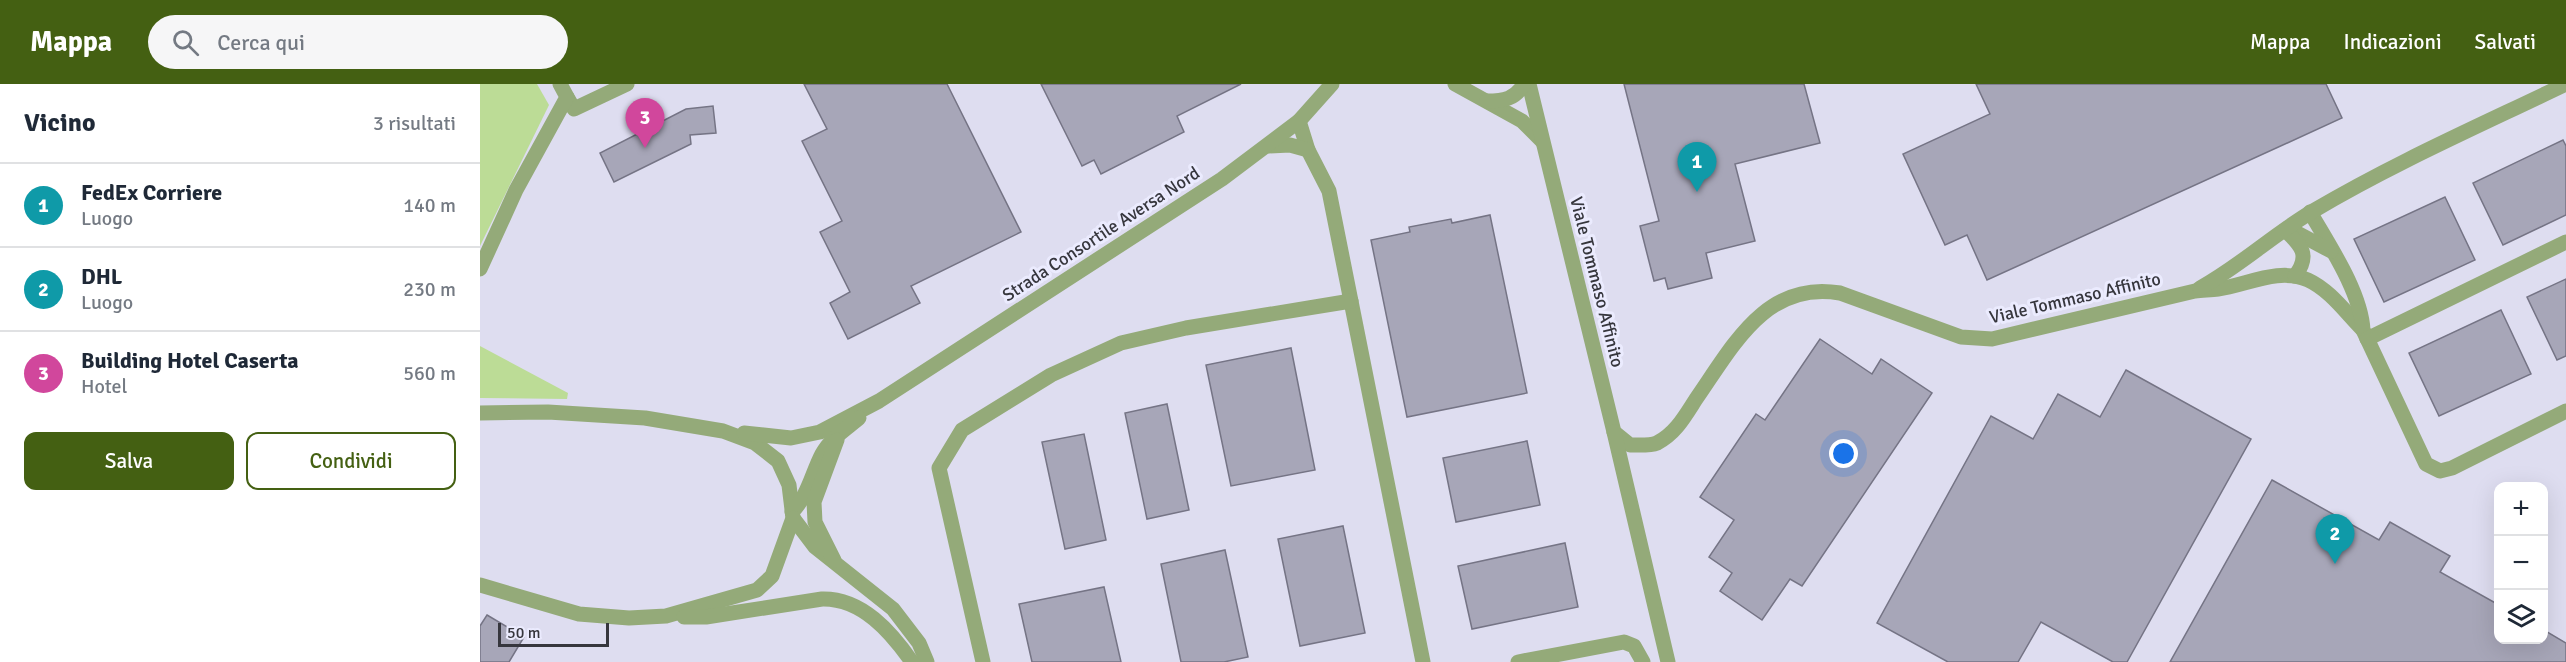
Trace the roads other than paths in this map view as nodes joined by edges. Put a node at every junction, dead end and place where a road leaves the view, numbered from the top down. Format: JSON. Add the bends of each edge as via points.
{"nodes":[{"id":1,"x":627,"y":84,"type":"edge"},
{"id":2,"x":1332,"y":84,"type":"edge"},
{"id":3,"x":1455,"y":84,"type":"edge"},
{"id":4,"x":1524,"y":84,"type":"edge"},
{"id":5,"x":1529,"y":84,"type":"edge"},
{"id":6,"x":2566,"y":84,"type":"edge"},
{"id":7,"x":564,"y":91,"type":"edge"},
{"id":8,"x":1487,"y":101,"type":"junction"},
{"id":9,"x":1299,"y":121,"type":"junction"},
{"id":10,"x":1544,"y":142,"type":"junction"},
{"id":11,"x":1269,"y":146,"type":"junction"},
{"id":12,"x":1308,"y":150,"type":"junction"},
{"id":13,"x":2310,"y":212,"type":"junction"},
{"id":14,"x":2287,"y":229,"type":"junction"},
{"id":15,"x":2566,"y":242,"type":"edge"},
{"id":16,"x":2334,"y":252,"type":"junction"},
{"id":17,"x":480,"y":269,"type":"edge"},
{"id":18,"x":2295,"y":276,"type":"junction"},
{"id":19,"x":2195,"y":291,"type":"junction"},
{"id":20,"x":1351,"y":301,"type":"junction"},
{"id":21,"x":2365,"y":334,"type":"junction"},
{"id":22,"x":879,"y":400,"type":"junction"},
{"id":23,"x":2566,"y":411,"type":"edge"},
{"id":24,"x":480,"y":413,"type":"edge"},
{"id":25,"x":723,"y":431,"type":"junction"},
{"id":26,"x":1614,"y":432,"type":"junction"},
{"id":27,"x":838,"y":436,"type":"junction"},
{"id":28,"x":793,"y":515,"type":"junction"},
{"id":29,"x":836,"y":563,"type":"junction"},
{"id":30,"x":480,"y":585,"type":"edge"},
{"id":31,"x":666,"y":616,"type":"junction"},
{"id":32,"x":912,"y":662,"type":"edge"},
{"id":33,"x":927,"y":662,"type":"edge"},
{"id":34,"x":983,"y":662,"type":"edge"},
{"id":35,"x":1423,"y":662,"type":"edge"},
{"id":36,"x":1518,"y":662,"type":"edge"},
{"id":37,"x":1643,"y":662,"type":"edge"},
{"id":38,"x":1668,"y":662,"type":"edge"}],
"edges":[{"from":1,"to":7,"type":"street","via":[[574,110]]},
{"from":2,"to":9,"type":"street","name":"Strada Consortile Aversa Nord"},
{"from":3,"to":8,"type":"street"},
{"from":4,"to":8,"type":"street","via":[[1504,102]]},
{"from":5,"to":10,"type":"street","name":"Viale Tommaso Affinito"},
{"from":6,"to":13,"type":"street","name":"Viale Tommaso Affinito","via":[[2373,177]]},
{"from":7,"to":17,"type":"street"},
{"from":8,"to":10,"type":"street","via":[[1522,121]]},
{"from":9,"to":11,"type":"street","name":"Strada Consortile Aversa Nord"},
{"from":9,"to":12,"type":"street"},
{"from":10,"to":26,"type":"street","name":"Viale Tommaso Affinito"},
{"from":11,"to":12,"type":"street","via":[[1290,145]]},
{"from":11,"to":22,"type":"street","name":"Strada Consortile Aversa Nord"},
{"from":12,"to":20,"type":"street","via":[[1329,191]]},
{"from":13,"to":14,"type":"street","name":"Viale Tommaso Affinito"},
{"from":13,"to":16,"type":"street"},
{"from":14,"to":16,"type":"street"},
{"from":14,"to":18,"type":"street","via":[[2303,253],[2302,267]]},
{"from":14,"to":19,"type":"street","name":"Viale Tommaso Affinito"},
{"from":15,"to":21,"type":"street"},
{"from":16,"to":21,"type":"street","via":[[2362,314]]},
{"from":18,"to":19,"type":"street","name":"Viale Tommaso Affinito","via":[[2279,275],[2217,290]]},
{"from":18,"to":21,"type":"street","via":[[2310,280],[2325,292]]},
{"from":19,"to":26,"type":"street","name":"Viale Tommaso Affinito","via":[[1992,339],[1961,337],[1840,293],[1820,290],[1792,294],[1755,321],[1728,352],[1675,431],[1655,444],[1630,445]]},
{"from":20,"to":34,"type":"street","via":[[1186,328],[1121,343],[1051,375],[962,430],[939,468]]},
{"from":20,"to":35,"type":"street"},
{"from":21,"to":23,"type":"street","via":[[2426,464],[2440,471]]},
{"from":22,"to":25,"type":"street","name":"Strada Consortile Aversa Nord","via":[[820,432],[791,438]]},
{"from":22,"to":27,"type":"street","name":"Strada Consortile Aversa Nord"},
{"from":24,"to":25,"type":"street","via":[[548,412],[645,418]]},
{"from":25,"to":28,"type":"street","via":[[755,443],[778,461],[789,485]]},
{"from":26,"to":38,"type":"street","name":"Viale Tommaso Affinito"},
{"from":27,"to":28,"type":"street","name":"Strada Consortile Aversa Nord","via":[[822,453]]},
{"from":27,"to":29,"type":"street","via":[[814,502],[815,522]]},
{"from":28,"to":29,"type":"street","via":[[815,547]]},
{"from":28,"to":31,"type":"street","name":"Strada Consortile Aversa Nord","via":[[772,576],[757,590]]},
{"from":29,"to":33,"type":"street","via":[[893,609],[919,643]]},
{"from":30,"to":31,"type":"street","via":[[579,614]]},
{"from":31,"to":32,"type":"street","via":[[706,618],[837,598],[876,620]]},
{"from":36,"to":37,"type":"street","via":[[1624,642],[1634,646]]}]}
